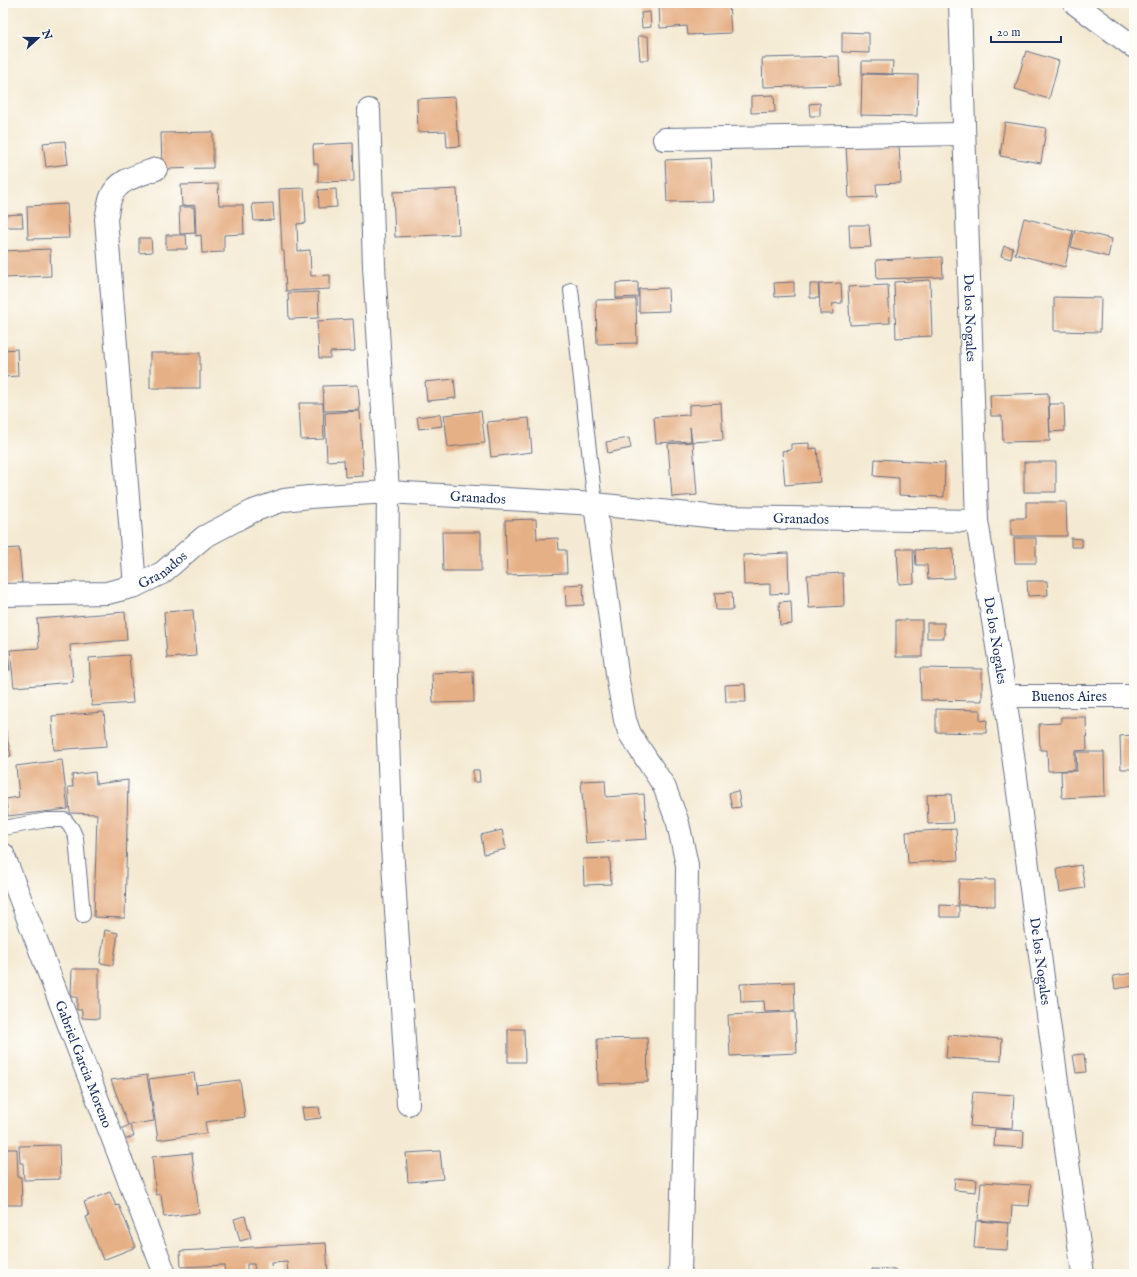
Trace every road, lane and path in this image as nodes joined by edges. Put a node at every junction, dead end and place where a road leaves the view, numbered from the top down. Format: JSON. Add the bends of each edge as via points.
{"nodes":[{"id":1,"x":960,"y":3,"type":"edge"},
{"id":2,"x":1074,"y":3,"type":"edge"},
{"id":3,"x":1134,"y":47,"type":"edge"},
{"id":4,"x":369,"y":110,"type":"dead end"},
{"id":5,"x":964,"y":134,"type":"junction"},
{"id":6,"x":664,"y":139,"type":"dead end"},
{"id":7,"x":156,"y":170,"type":"dead end"},
{"id":8,"x":571,"y":290,"type":"dead end"},
{"id":9,"x":388,"y":492,"type":"junction"},
{"id":10,"x":595,"y":504,"type":"junction"},
{"id":11,"x":977,"y":521,"type":"junction"},
{"id":12,"x":135,"y":586,"type":"junction"},
{"id":13,"x":3,"y":595,"type":"edge"},
{"id":14,"x":1005,"y":696,"type":"junction"},
{"id":15,"x":1134,"y":696,"type":"edge"},
{"id":16,"x":3,"y":828,"type":"edge"},
{"id":17,"x":3,"y":854,"type":"edge"},
{"id":18,"x":83,"y":916,"type":"dead end"},
{"id":19,"x":408,"y":1104,"type":"dead end"},
{"id":20,"x":165,"y":1274,"type":"edge"},
{"id":21,"x":680,"y":1274,"type":"edge"},
{"id":22,"x":1082,"y":1274,"type":"edge"}],
"edges":[{"from":1,"to":5,"type":"street","name":"De los Nogales"},
{"from":2,"to":3,"type":"street"},
{"from":4,"to":9,"type":"street","via":[[374,266]]},
{"from":5,"to":6,"type":"street"},
{"from":5,"to":11,"type":"street","name":"De los Nogales"},
{"from":7,"to":12,"type":"street","via":[[119,185],[111,196],[106,219]]},
{"from":8,"to":10,"type":"lane"},
{"from":9,"to":10,"type":"street","name":"Granados"},
{"from":9,"to":12,"type":"street","name":"Granados","via":[[284,500],[253,511],[204,537],[162,573]]},
{"from":9,"to":19,"type":"street","via":[[386,684],[392,846]]},
{"from":10,"to":11,"type":"street","name":"Granados","via":[[717,517]]},
{"from":10,"to":21,"type":"street","via":[[625,720],[630,734],[664,786],[678,823],[687,865]]},
{"from":11,"to":14,"type":"street","name":"De los Nogales"},
{"from":12,"to":13,"type":"street","name":"Granados","via":[[107,593]]},
{"from":14,"to":15,"type":"street","name":"Buenos Aires"},
{"from":14,"to":22,"type":"street","name":"De los Nogales"},
{"from":16,"to":18,"type":"lane","via":[[47,820],[65,820],[76,838]]},
{"from":17,"to":20,"type":"street","name":"Gabriel Garcia Moreno"}]}
